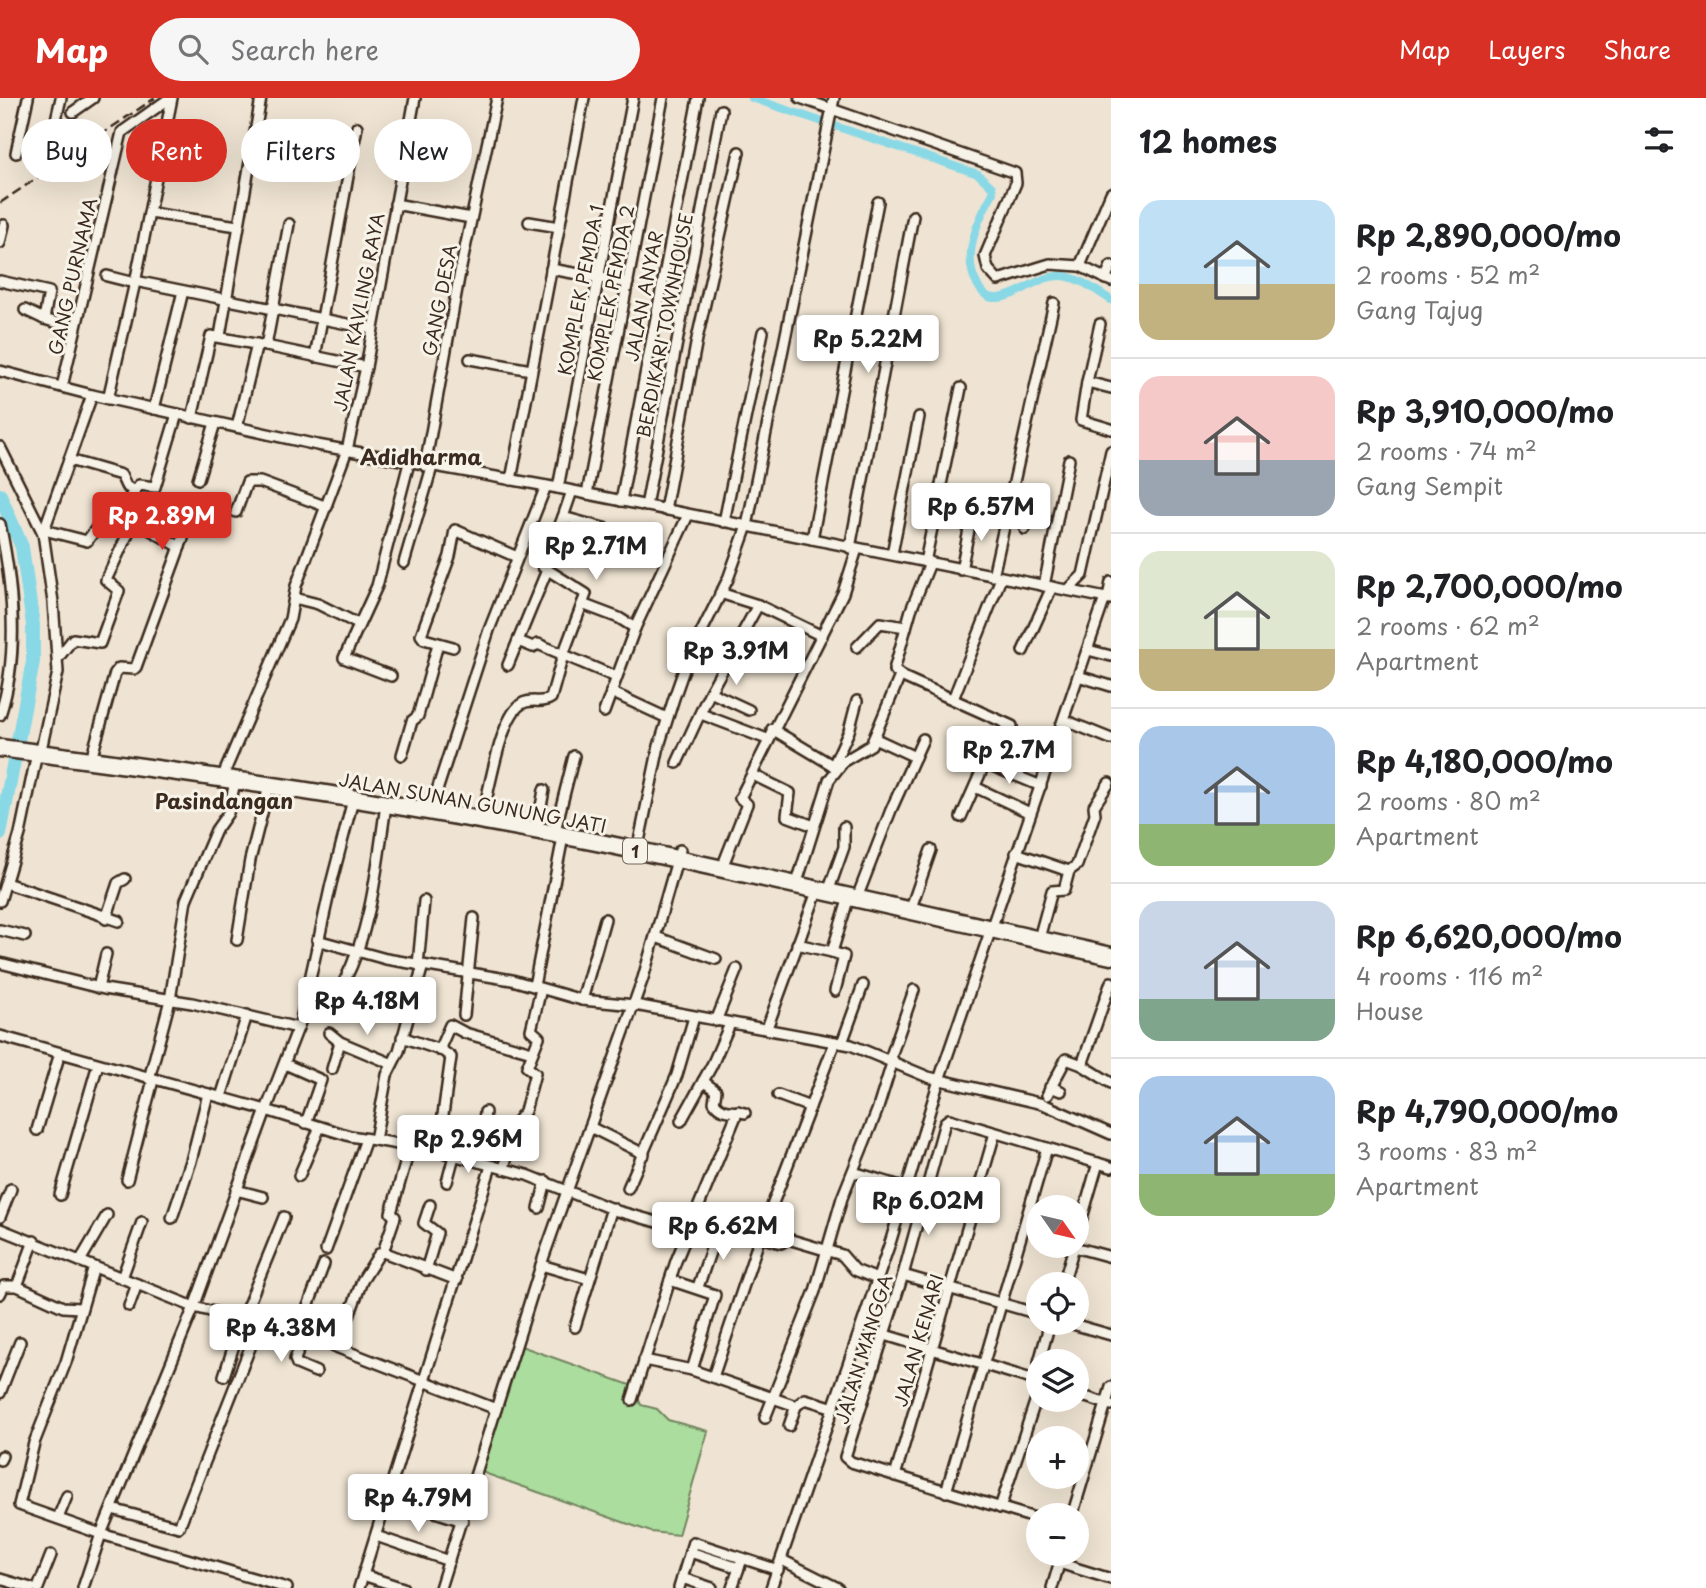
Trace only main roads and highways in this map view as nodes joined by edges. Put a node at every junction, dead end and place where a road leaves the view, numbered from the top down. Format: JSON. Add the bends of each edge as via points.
{"nodes":[{"id":1,"x":0,"y":739,"type":"edge"},
{"id":2,"x":0,"y":748,"type":"edge"},
{"id":3,"x":37,"y":748,"type":"junction"},
{"id":4,"x":112,"y":759,"type":"junction"},
{"id":5,"x":232,"y":775,"type":"junction"},
{"id":6,"x":430,"y":808,"type":"junction"},
{"id":7,"x":501,"y":820,"type":"junction"},
{"id":8,"x":559,"y":832,"type":"junction"},
{"id":9,"x":672,"y":853,"type":"junction"},
{"id":10,"x":761,"y":873,"type":"junction"},
{"id":11,"x":861,"y":895,"type":"junction"},
{"id":12,"x":993,"y":924,"type":"junction"},
{"id":13,"x":1071,"y":943,"type":"junction"},
{"id":14,"x":1111,"y":947,"type":"edge"},
{"id":15,"x":1111,"y":956,"type":"edge"}],
"edges":[{"from":1,"to":3,"type":"highway","number":"1"},
{"from":2,"to":3,"type":"highway","number":"1"},
{"from":3,"to":4,"type":"highway","number":"1"},
{"from":3,"to":4,"type":"highway","number":"1","via":[[93,752]]},
{"from":4,"to":5,"type":"highway","number":"1"},
{"from":5,"to":6,"type":"highway","number":"1"},
{"from":5,"to":6,"type":"highway","name":"JALAN SUNAN GUNUNG JATI","number":"1","via":[[269,786]]},
{"from":6,"to":7,"type":"highway","number":"1"},
{"from":7,"to":8,"type":"highway","name":"JALAN SUNAN GUNUNG JATI","number":"1"},
{"from":7,"to":8,"type":"highway","number":"1","via":[[538,823]]},
{"from":8,"to":9,"type":"highway","number":"1"},
{"from":9,"to":10,"type":"highway","number":"1"},
{"from":9,"to":10,"type":"highway","number":"1","via":[[725,860]]},
{"from":10,"to":11,"type":"highway","number":"1"},
{"from":11,"to":12,"type":"highway","number":"1"},
{"from":11,"to":12,"type":"highway","number":"1","via":[[913,902]]},
{"from":12,"to":13,"type":"highway","number":"1"},
{"from":12,"to":13,"type":"highway","number":"1","via":[[1041,931]]},
{"from":13,"to":14,"type":"highway","number":"1"},
{"from":13,"to":15,"type":"highway","number":"1"}]}
